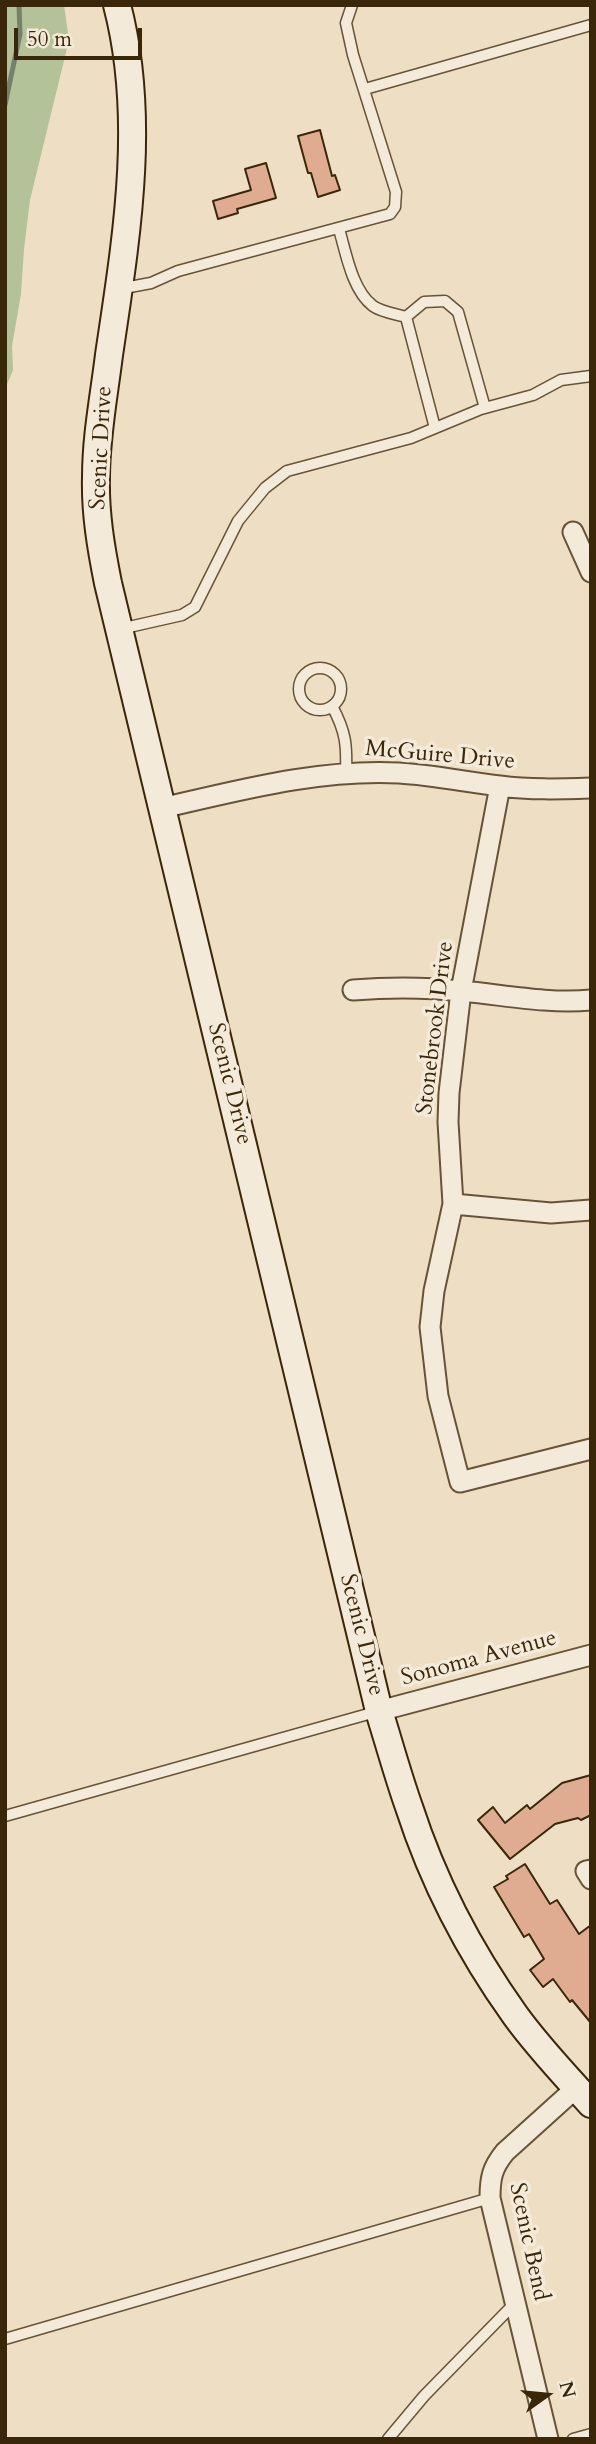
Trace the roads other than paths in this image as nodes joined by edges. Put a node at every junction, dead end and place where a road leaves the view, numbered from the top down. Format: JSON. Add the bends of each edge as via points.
{"nodes":[{"id":1,"x":117,"y":5,"type":"edge"},
{"id":2,"x":352,"y":5,"type":"edge"},
{"id":3,"x":591,"y":25,"type":"edge"},
{"id":4,"x":365,"y":89,"type":"junction"},
{"id":5,"x":339,"y":229,"type":"junction"},
{"id":6,"x":119,"y":289,"type":"junction"},
{"id":7,"x":406,"y":317,"type":"junction"},
{"id":8,"x":591,"y":376,"type":"edge"},
{"id":9,"x":485,"y":408,"type":"junction"},
{"id":10,"x":435,"y":428,"type":"junction"},
{"id":11,"x":573,"y":532,"type":"dead end"},
{"id":12,"x":591,"y":572,"type":"edge"},
{"id":13,"x":120,"y":629,"type":"junction"},
{"id":14,"x":331,"y":706,"type":"junction"},
{"id":15,"x":346,"y":774,"type":"junction"},
{"id":16,"x":500,"y":786,"type":"junction"},
{"id":17,"x":591,"y":788,"type":"edge"},
{"id":18,"x":162,"y":808,"type":"junction"},
{"id":19,"x":353,"y":990,"type":"dead end"},
{"id":20,"x":461,"y":991,"type":"junction"},
{"id":21,"x":591,"y":1000,"type":"edge"},
{"id":22,"x":453,"y":1204,"type":"junction"},
{"id":23,"x":591,"y":1210,"type":"edge"},
{"id":24,"x":591,"y":1449,"type":"edge"},
{"id":25,"x":591,"y":1655,"type":"edge"},
{"id":26,"x":379,"y":1711,"type":"junction"},
{"id":27,"x":5,"y":1816,"type":"edge"},
{"id":28,"x":584,"y":2096,"type":"edge"},
{"id":29,"x":490,"y":2198,"type":"junction"},
{"id":30,"x":515,"y":2303,"type":"junction"},
{"id":31,"x":5,"y":2339,"type":"edge"},
{"id":32,"x":591,"y":2434,"type":"edge"},
{"id":33,"x":388,"y":2439,"type":"edge"},
{"id":34,"x":548,"y":2439,"type":"edge"},
{"id":35,"x":573,"y":2439,"type":"edge"}],
"edges":[{"from":1,"to":6,"type":"main road","name":"Scenic Drive","via":[[128,64],[132,149]]},
{"from":2,"to":4,"type":"lane","via":[[346,23]]},
{"from":3,"to":4,"type":"lane"},
{"from":4,"to":5,"type":"lane","via":[[396,192],[395,206],[390,214]]},
{"from":5,"to":6,"type":"lane"},
{"from":5,"to":7,"type":"lane","via":[[360,290],[374,306]]},
{"from":6,"to":13,"type":"main road","name":"Scenic Drive","via":[[96,478],[102,552]]},
{"from":7,"to":9,"type":"lane","via":[[424,302],[445,301],[458,312]]},
{"from":7,"to":10,"type":"lane"},
{"from":8,"to":9,"type":"lane","via":[[561,380],[533,395]]},
{"from":9,"to":10,"type":"lane"},
{"from":10,"to":13,"type":"lane","via":[[287,471],[265,488],[239,521],[195,607],[182,615]]},
{"from":11,"to":12,"type":"street"},
{"from":13,"to":18,"type":"main road","name":"Scenic Drive"},
{"from":14,"to":14,"type":"lane","via":[[341,693],[338,677],[324,668],[308,671],[299,684],[302,700],[316,709]]},
{"from":14,"to":15,"type":"lane","via":[[347,743]]},
{"from":15,"to":16,"type":"street","name":"McGuire Drive","via":[[400,773]]},
{"from":15,"to":18,"type":"street","name":"McGuire Drive","via":[[282,781]]},
{"from":16,"to":17,"type":"street","name":"McGuire Drive"},
{"from":16,"to":20,"type":"street","name":"Stonebrook Drive"},
{"from":18,"to":26,"type":"main road","name":"Scenic Drive"},
{"from":19,"to":20,"type":"street","via":[[395,986]]},
{"from":20,"to":21,"type":"street","via":[[530,1000]]},
{"from":20,"to":22,"type":"street","name":"Stonebrook Drive","via":[[449,1093]]},
{"from":22,"to":23,"type":"street","via":[[551,1213]]},
{"from":22,"to":24,"type":"street","name":"Stonebrook Drive","via":[[430,1327],[438,1396],[460,1482]]},
{"from":25,"to":26,"type":"street","name":"Sonoma Avenue"},
{"from":26,"to":27,"type":"lane"},
{"from":26,"to":28,"type":"main road","name":"Scenic Drive","via":[[409,1808],[453,1912],[516,2017]]},
{"from":28,"to":29,"type":"street","name":"Scenic Bend","via":[[520,2137],[496,2163],[490,2177]]},
{"from":29,"to":30,"type":"street","name":"Scenic Bend"},
{"from":29,"to":31,"type":"lane"},
{"from":30,"to":33,"type":"lane"},
{"from":30,"to":34,"type":"street","name":"Scenic Bend"},
{"from":32,"to":35,"type":"lane"}]}
